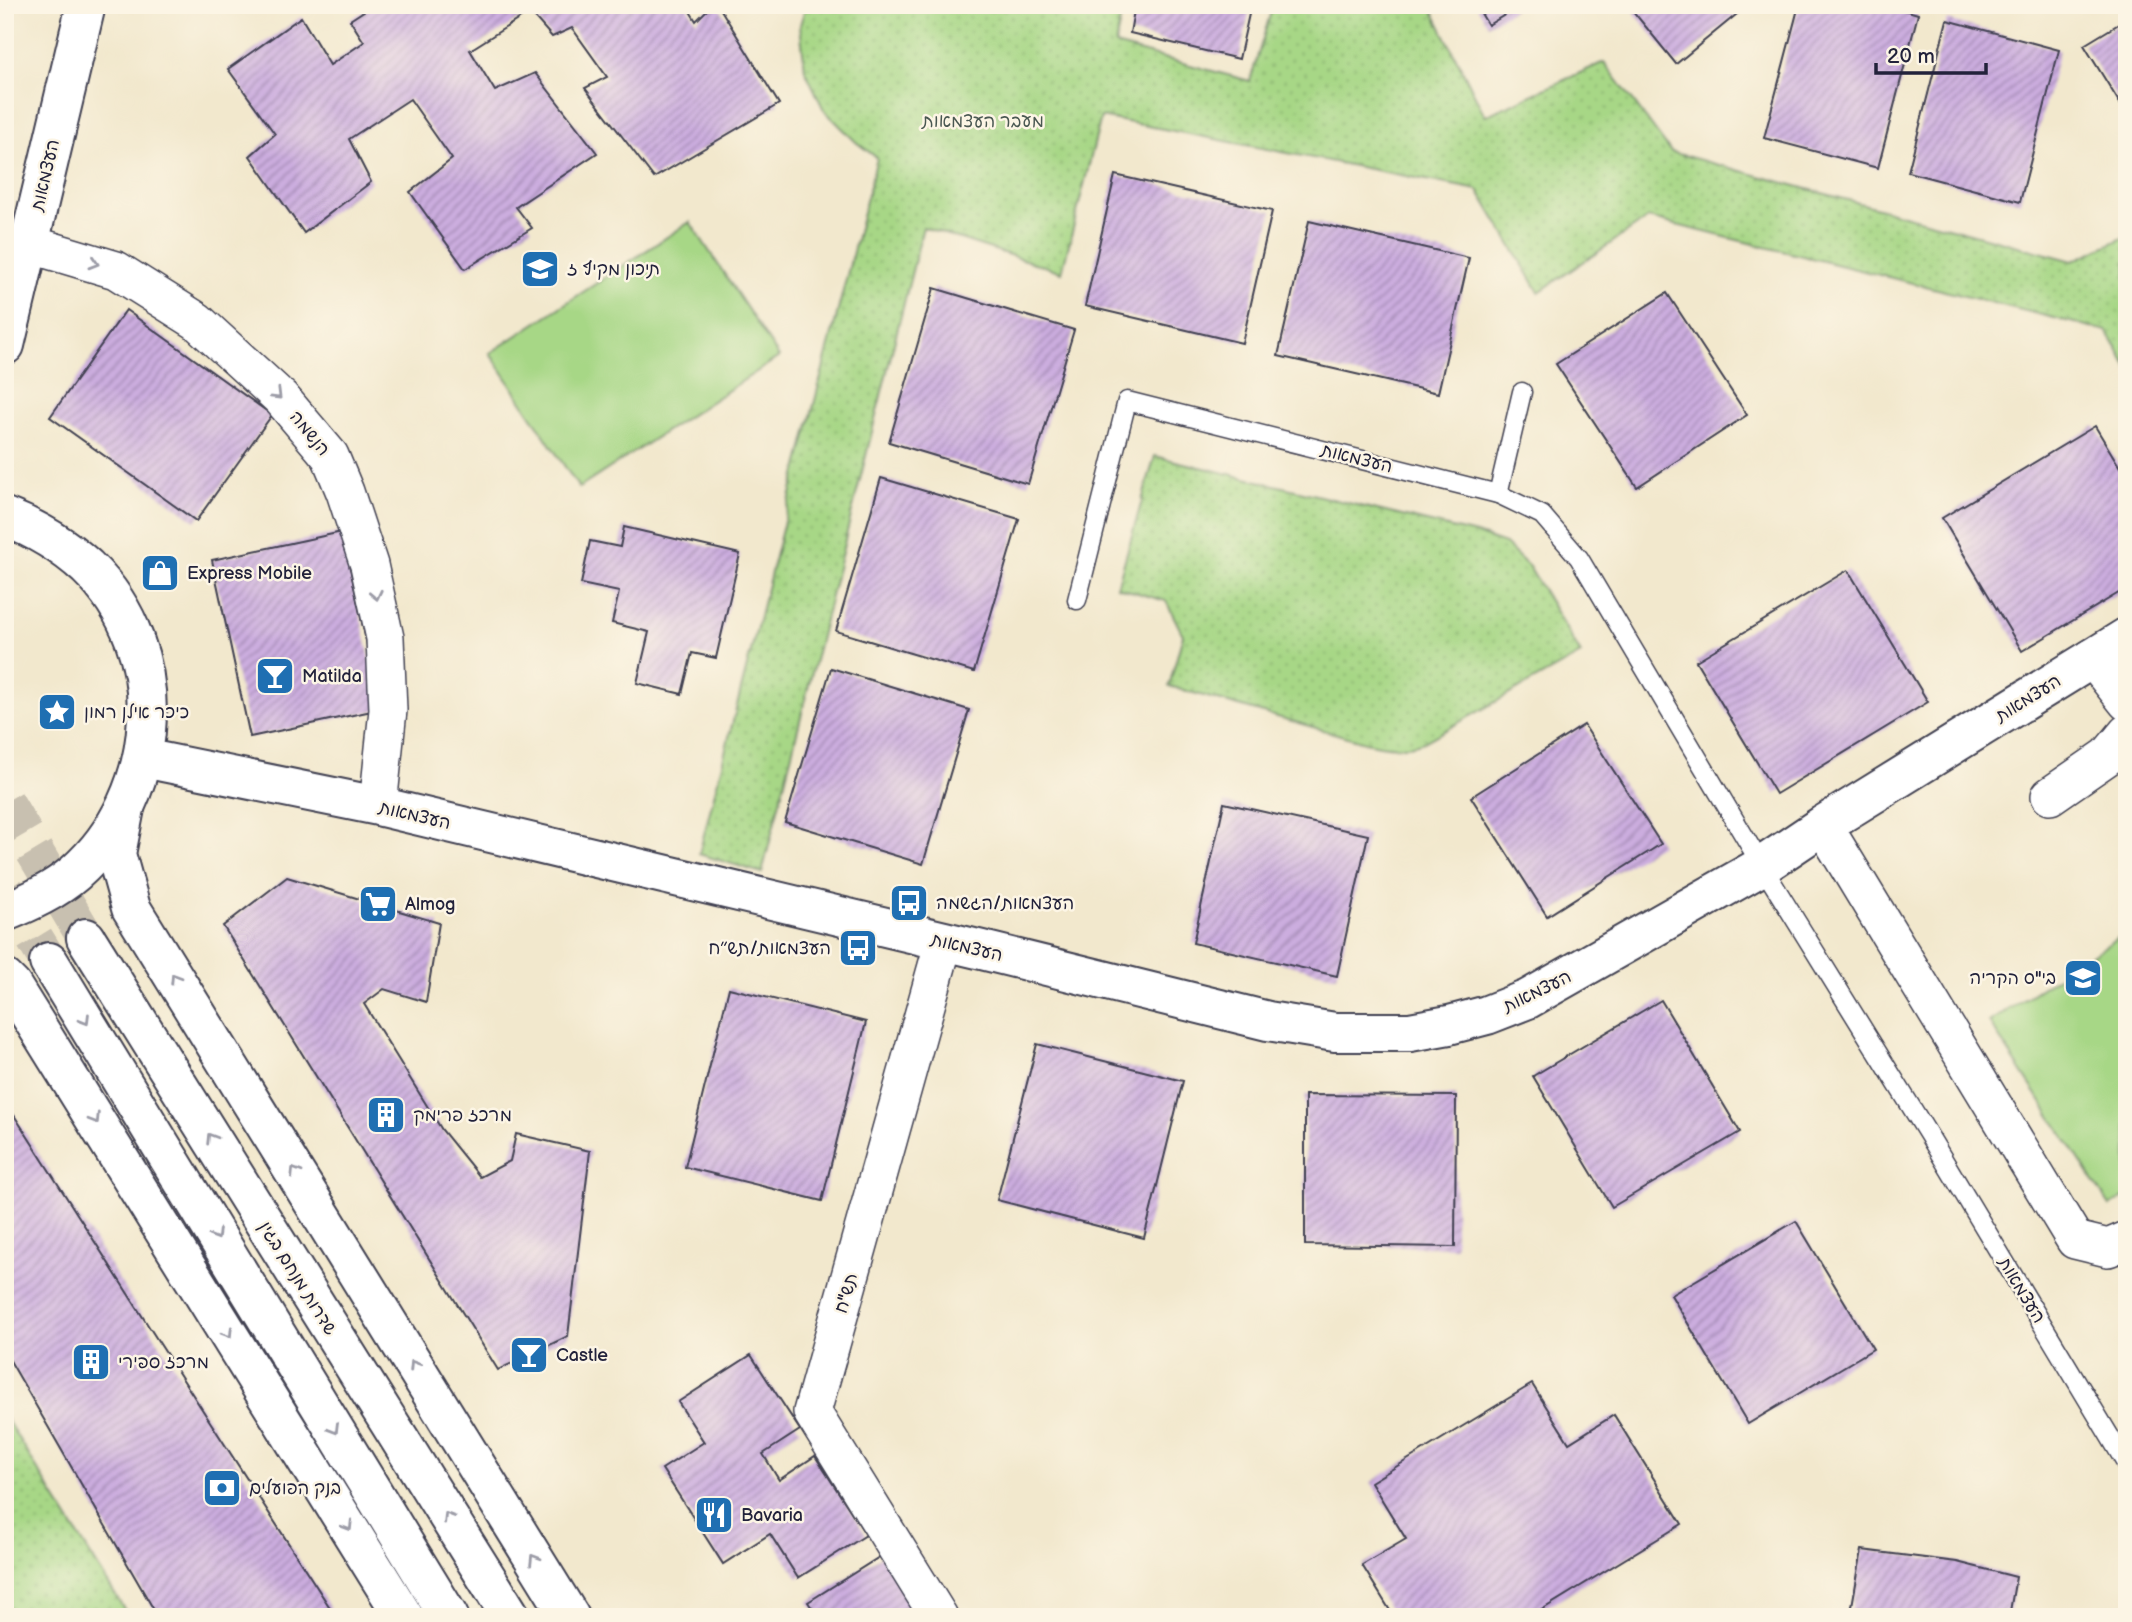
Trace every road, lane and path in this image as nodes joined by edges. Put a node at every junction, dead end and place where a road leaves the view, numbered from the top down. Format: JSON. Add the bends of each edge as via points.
{"nodes":[{"id":1,"x":86,"y":5,"type":"edge"},
{"id":2,"x":29,"y":244,"type":"junction"},
{"id":3,"x":5,"y":345,"type":"edge"},
{"id":4,"x":1522,"y":392,"type":"dead end"},
{"id":5,"x":1498,"y":494,"type":"junction"},
{"id":6,"x":5,"y":517,"type":"edge"},
{"id":7,"x":1077,"y":600,"type":"dead end"},
{"id":8,"x":2127,"y":637,"type":"edge"},
{"id":9,"x":2092,"y":658,"type":"junction"},
{"id":10,"x":2127,"y":702,"type":"edge"},
{"id":11,"x":2127,"y":733,"type":"edge"},
{"id":12,"x":143,"y":758,"type":"junction"},
{"id":13,"x":2050,"y":796,"type":"dead end"},
{"id":14,"x":378,"y":806,"type":"junction"},
{"id":15,"x":125,"y":808,"type":"junction"},
{"id":16,"x":1823,"y":825,"type":"junction"},
{"id":17,"x":1762,"y":866,"type":"junction"},
{"id":18,"x":5,"y":912,"type":"edge"},
{"id":19,"x":86,"y":938,"type":"tunnel mouth"},
{"id":20,"x":944,"y":941,"type":"junction"},
{"id":21,"x":49,"y":962,"type":"tunnel mouth"},
{"id":22,"x":5,"y":979,"type":"edge"},
{"id":23,"x":2127,"y":1240,"type":"edge"},
{"id":24,"x":2127,"y":1465,"type":"edge"},
{"id":25,"x":404,"y":1617,"type":"edge"},
{"id":26,"x":449,"y":1617,"type":"edge"},
{"id":27,"x":511,"y":1617,"type":"edge"},
{"id":28,"x":570,"y":1617,"type":"edge"},
{"id":29,"x":939,"y":1617,"type":"edge"}],
"edges":[{"from":1,"to":2,"type":"main road","name":"העצמאות"},
{"from":2,"to":3,"type":"main road","name":"העצמאות"},
{"from":2,"to":14,"type":"street","name":"הנשמה","one_way":true,"via":[[116,270],[197,321],[281,398],[330,456],[369,565],[385,638],[388,710]]},
{"from":4,"to":5,"type":"lane"},
{"from":5,"to":7,"type":"lane","name":"העצמאות","via":[[1128,401]]},
{"from":5,"to":17,"type":"lane","name":"העצמאות","via":[[1542,515],[1579,558]]},
{"from":6,"to":12,"type":"main road","via":[[62,546],[110,595],[127,624],[146,689]]},
{"from":8,"to":9,"type":"main road","name":"העצמאות"},
{"from":9,"to":10,"type":"street"},
{"from":9,"to":16,"type":"main road","name":"העצמאות"},
{"from":11,"to":13,"type":"street","via":[[2108,755]]},
{"from":12,"to":14,"type":"main road","name":"העצמאות"},
{"from":12,"to":15,"type":"main road"},
{"from":14,"to":20,"type":"main road","name":"העצמאות"},
{"from":15,"to":18,"type":"main road","via":[[103,844],[74,873],[40,897]]},
{"from":28,"to":15,"type":"main road","one_way":true,"via":[[131,908],[116,854]]},
{"from":16,"to":17,"type":"main road","name":"העצמאות"},
{"from":16,"to":23,"type":"street","via":[[2075,1240],[2108,1248]]},
{"from":17,"to":20,"type":"main road","name":"העצמאות","via":[[1528,999],[1487,1015],[1410,1032],[1335,1032],[1268,1021]]},
{"from":17,"to":24,"type":"lane","name":"העצמאות"},
{"from":27,"to":19,"type":"main road","name":"שדרות מנחם בגין","one_way":true},
{"from":20,"to":29,"type":"street","name":"תש\"ח","via":[[812,1412]]},
{"from":21,"to":26,"type":"main road","one_way":true},
{"from":22,"to":25,"type":"main road","one_way":true}]}
